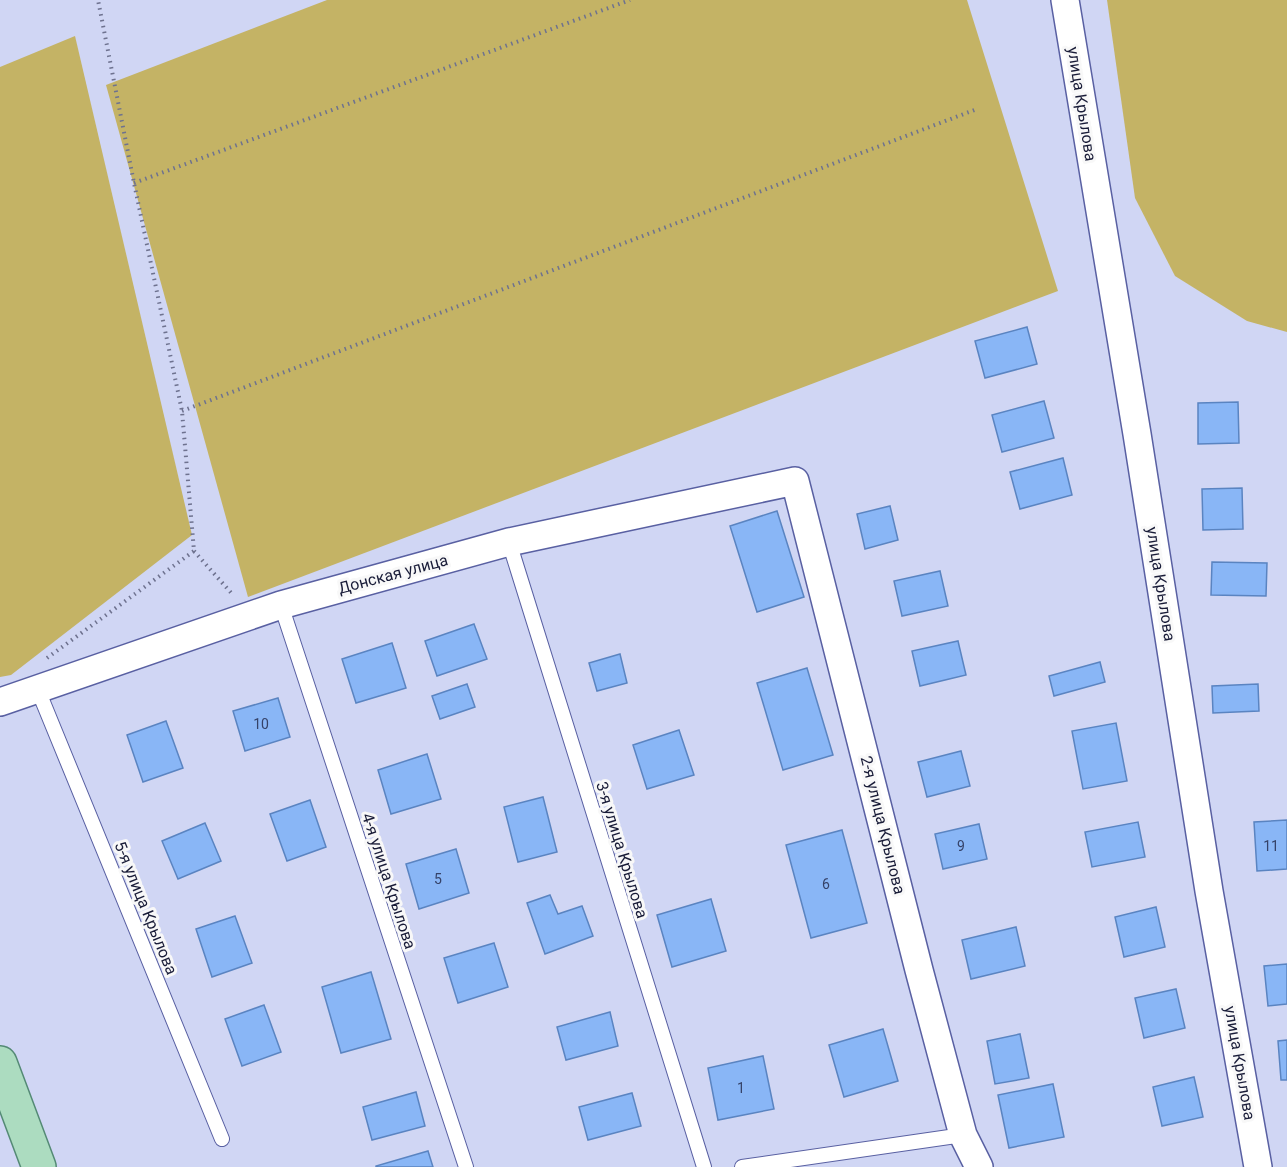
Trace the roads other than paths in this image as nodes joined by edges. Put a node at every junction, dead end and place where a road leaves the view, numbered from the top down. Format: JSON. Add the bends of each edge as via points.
{"nodes":[{"id":1,"x":1065,"y":0,"type":"edge"},
{"id":2,"x":795,"y":481,"type":"joint"},
{"id":3,"x":509,"y":542,"type":"junction"},
{"id":4,"x":281,"y":604,"type":"junction"},
{"id":5,"x":38,"y":677,"type":"junction"},
{"id":6,"x":0,"y":702,"type":"edge"},
{"id":7,"x":0,"y":1063,"type":"edge"},
{"id":8,"x":963,"y":1135,"type":"junction"},
{"id":9,"x":222,"y":1139,"type":"dead end"},
{"id":10,"x":39,"y":1167,"type":"edge"},
{"id":11,"x":466,"y":1167,"type":"edge"},
{"id":12,"x":704,"y":1167,"type":"edge"},
{"id":13,"x":742,"y":1167,"type":"edge"},
{"id":14,"x":979,"y":1167,"type":"edge"},
{"id":15,"x":1258,"y":1167,"type":"edge"}],
"edges":[{"from":1,"to":15,"type":"street","name":"улица Крылова","via":[[1207,879]]},
{"from":2,"to":3,"type":"street","name":"Донская улица"},
{"from":2,"to":8,"type":"street","name":"2-я улица Крылова"},
{"from":3,"to":4,"type":"street","name":"Донская улица"},
{"from":3,"to":12,"type":"lane","name":"3-я улица Крылова"},
{"from":4,"to":5,"type":"street","name":"Донская улица"},
{"from":4,"to":11,"type":"lane","name":"4-я улица Крылова"},
{"from":5,"to":6,"type":"street","name":"Донская улица"},
{"from":5,"to":9,"type":"lane","name":"5-я улица Крылова"},
{"from":7,"to":10,"type":"main road"},
{"from":8,"to":13,"type":"lane"},
{"from":8,"to":14,"type":"street","name":"2-я улица Крылова"}]}
